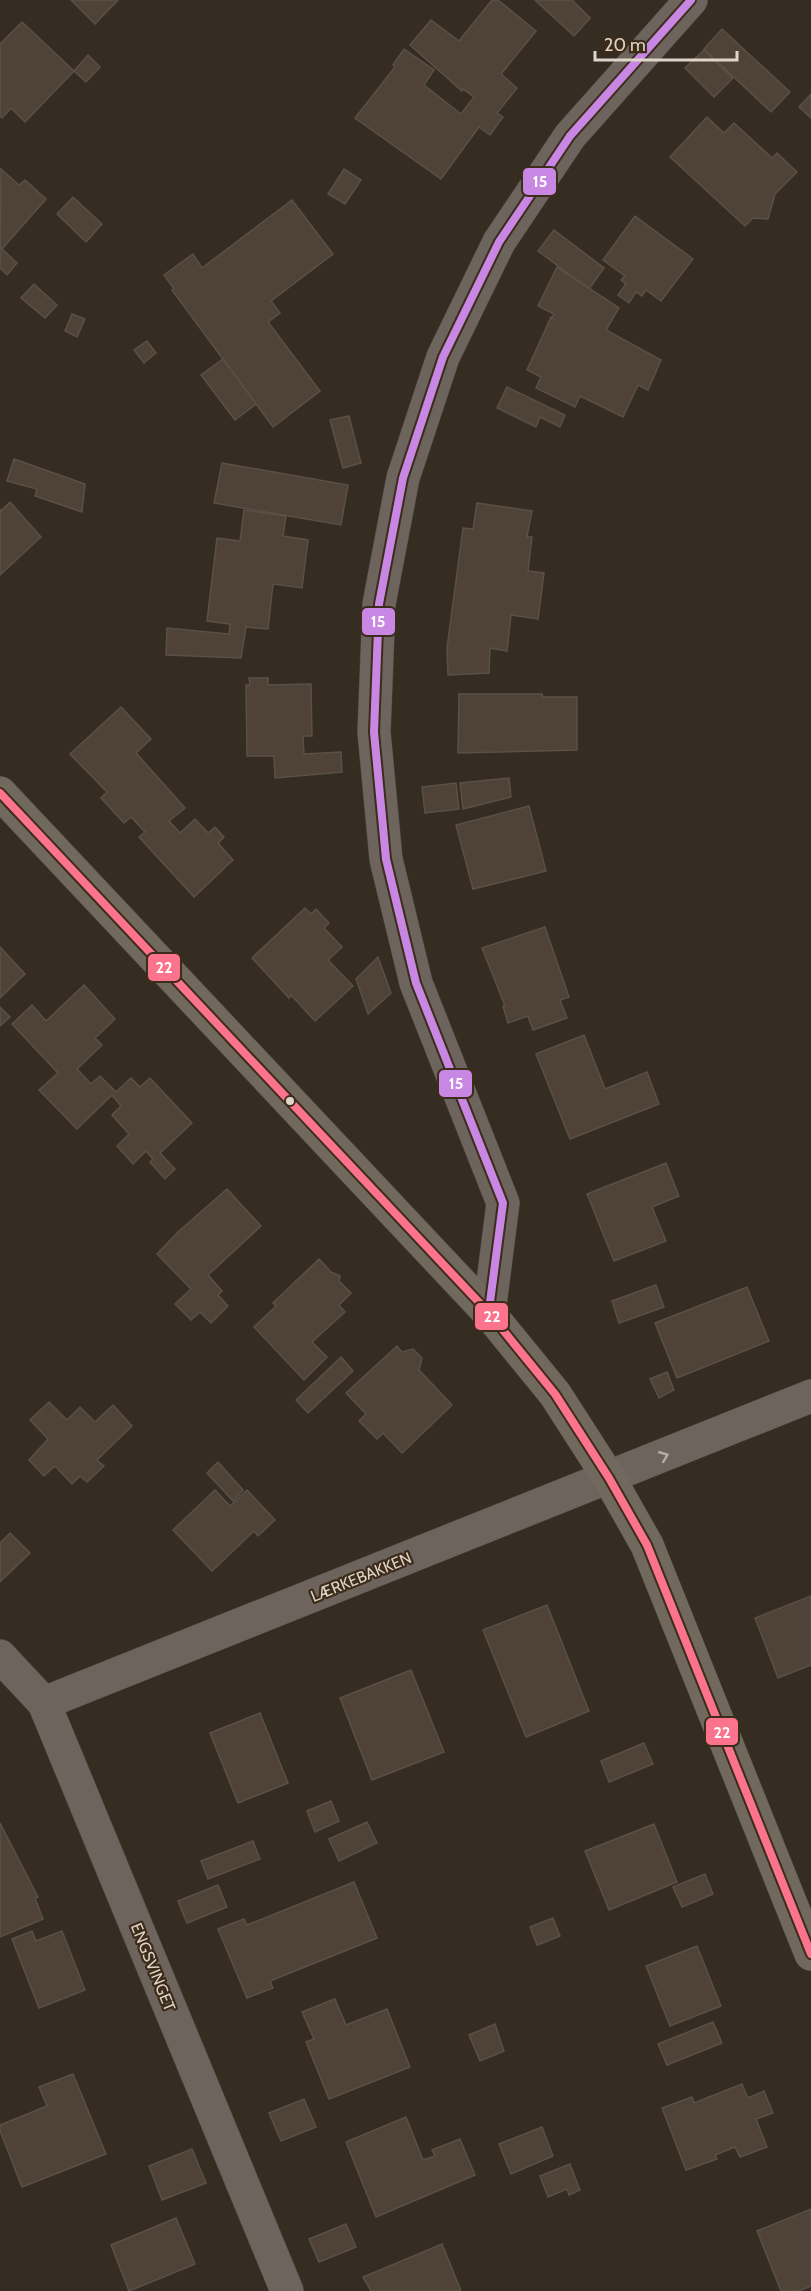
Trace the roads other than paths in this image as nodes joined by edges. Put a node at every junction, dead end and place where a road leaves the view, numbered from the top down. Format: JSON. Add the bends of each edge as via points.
{"nodes":[{"id":1,"x":691,"y":0,"type":"edge"},
{"id":2,"x":0,"y":793,"type":"edge"},
{"id":3,"x":489,"y":1313,"type":"junction"},
{"id":4,"x":811,"y":1396,"type":"edge"},
{"id":5,"x":609,"y":1478,"type":"junction"},
{"id":6,"x":0,"y":1656,"type":"edge"},
{"id":7,"x":44,"y":1703,"type":"junction"},
{"id":8,"x":811,"y":1954,"type":"edge"},
{"id":9,"x":287,"y":2291,"type":"edge"}],
"edges":[{"from":1,"to":3,"type":"street","via":[[570,136],[499,242],[443,357],[410,456],[379,604],[374,732],[386,859],[416,984],[503,1203]]},
{"from":2,"to":3,"type":"street"},
{"from":3,"to":5,"type":"street","via":[[555,1394]]},
{"from":5,"to":4,"type":"street","name":"LÆRKEBAKKEN","one_way":true},
{"from":5,"to":7,"type":"street","name":"LÆRKEBAKKEN"},
{"from":5,"to":8,"type":"street","via":[[647,1545]]},
{"from":6,"to":7,"type":"street","name":"ENGSVINGET"},
{"from":7,"to":9,"type":"street","name":"ENGSVINGET"}]}
